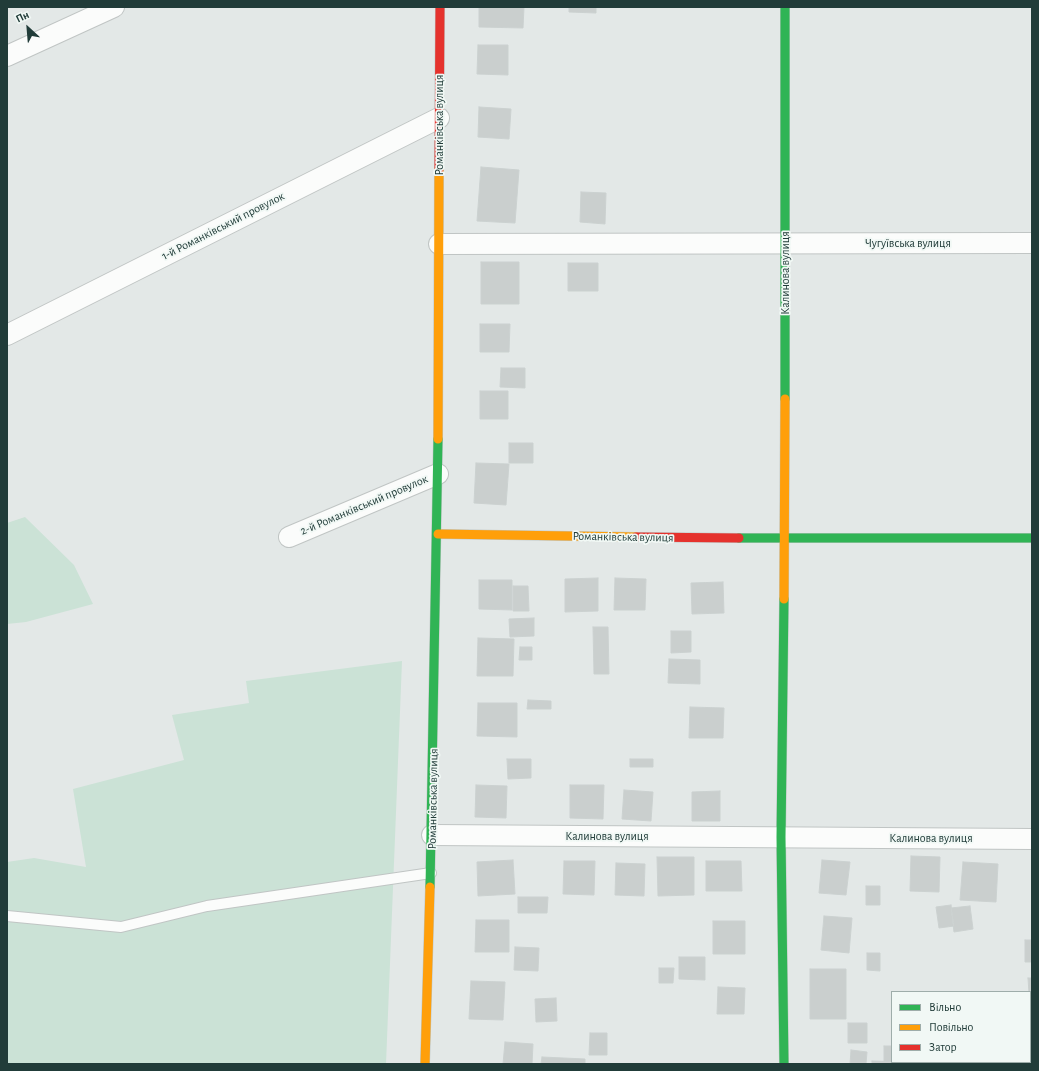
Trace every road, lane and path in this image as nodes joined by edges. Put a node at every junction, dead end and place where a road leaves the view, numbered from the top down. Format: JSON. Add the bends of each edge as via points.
{"nodes":[{"id":1,"x":114,"y":7,"type":"edge"},
{"id":2,"x":440,"y":7,"type":"edge"},
{"id":3,"x":785,"y":7,"type":"edge"},
{"id":4,"x":7,"y":56,"type":"edge"},
{"id":5,"x":439,"y":118,"type":"junction"},
{"id":6,"x":785,"y":243,"type":"junction"},
{"id":7,"x":1032,"y":243,"type":"edge"},
{"id":8,"x":439,"y":244,"type":"junction"},
{"id":9,"x":7,"y":335,"type":"edge"},
{"id":10,"x":438,"y":474,"type":"junction"},
{"id":11,"x":438,"y":534,"type":"junction"},
{"id":12,"x":289,"y":537,"type":"dead end"},
{"id":13,"x":1032,"y":538,"type":"edge"},
{"id":14,"x":785,"y":539,"type":"junction"},
{"id":15,"x":432,"y":835,"type":"junction"},
{"id":16,"x":781,"y":837,"type":"junction"},
{"id":17,"x":1032,"y":839,"type":"edge"},
{"id":18,"x":431,"y":873,"type":"junction"},
{"id":19,"x":7,"y":916,"type":"edge"},
{"id":20,"x":425,"y":1064,"type":"edge"},
{"id":21,"x":784,"y":1064,"type":"edge"}],
"edges":[{"from":1,"to":4,"type":"street"},
{"from":2,"to":5,"type":"street","name":"Романківська вулиця"},
{"from":3,"to":6,"type":"street","name":"Калинова вулиця"},
{"from":5,"to":8,"type":"street","name":"Романківська вулиця"},
{"from":5,"to":9,"type":"street","name":"1-й Романківський провулок"},
{"from":6,"to":7,"type":"street","name":"Чугуївська вулиця"},
{"from":6,"to":8,"type":"street"},
{"from":6,"to":14,"type":"street","name":"Калинова вулиця"},
{"from":8,"to":10,"type":"street","name":"Романківська вулиця"},
{"from":10,"to":11,"type":"street","name":"Романківська вулиця"},
{"from":10,"to":12,"type":"street","name":"2-й Романківський провулок"},
{"from":11,"to":14,"type":"street","name":"Романківська вулиця"},
{"from":11,"to":15,"type":"street","name":"Романківська вулиця"},
{"from":13,"to":14,"type":"street"},
{"from":14,"to":16,"type":"street","name":"Калинова вулиця"},
{"from":15,"to":16,"type":"street","name":"Калинова вулиця"},
{"from":15,"to":18,"type":"street","name":"Романківська вулиця"},
{"from":16,"to":17,"type":"street","name":"Калинова вулиця"},
{"from":16,"to":21,"type":"street","name":"Калинова вулиця"},
{"from":18,"to":19,"type":"lane","via":[[207,906],[120,927]]},
{"from":18,"to":20,"type":"street","name":"Романківська вулиця"}]}
